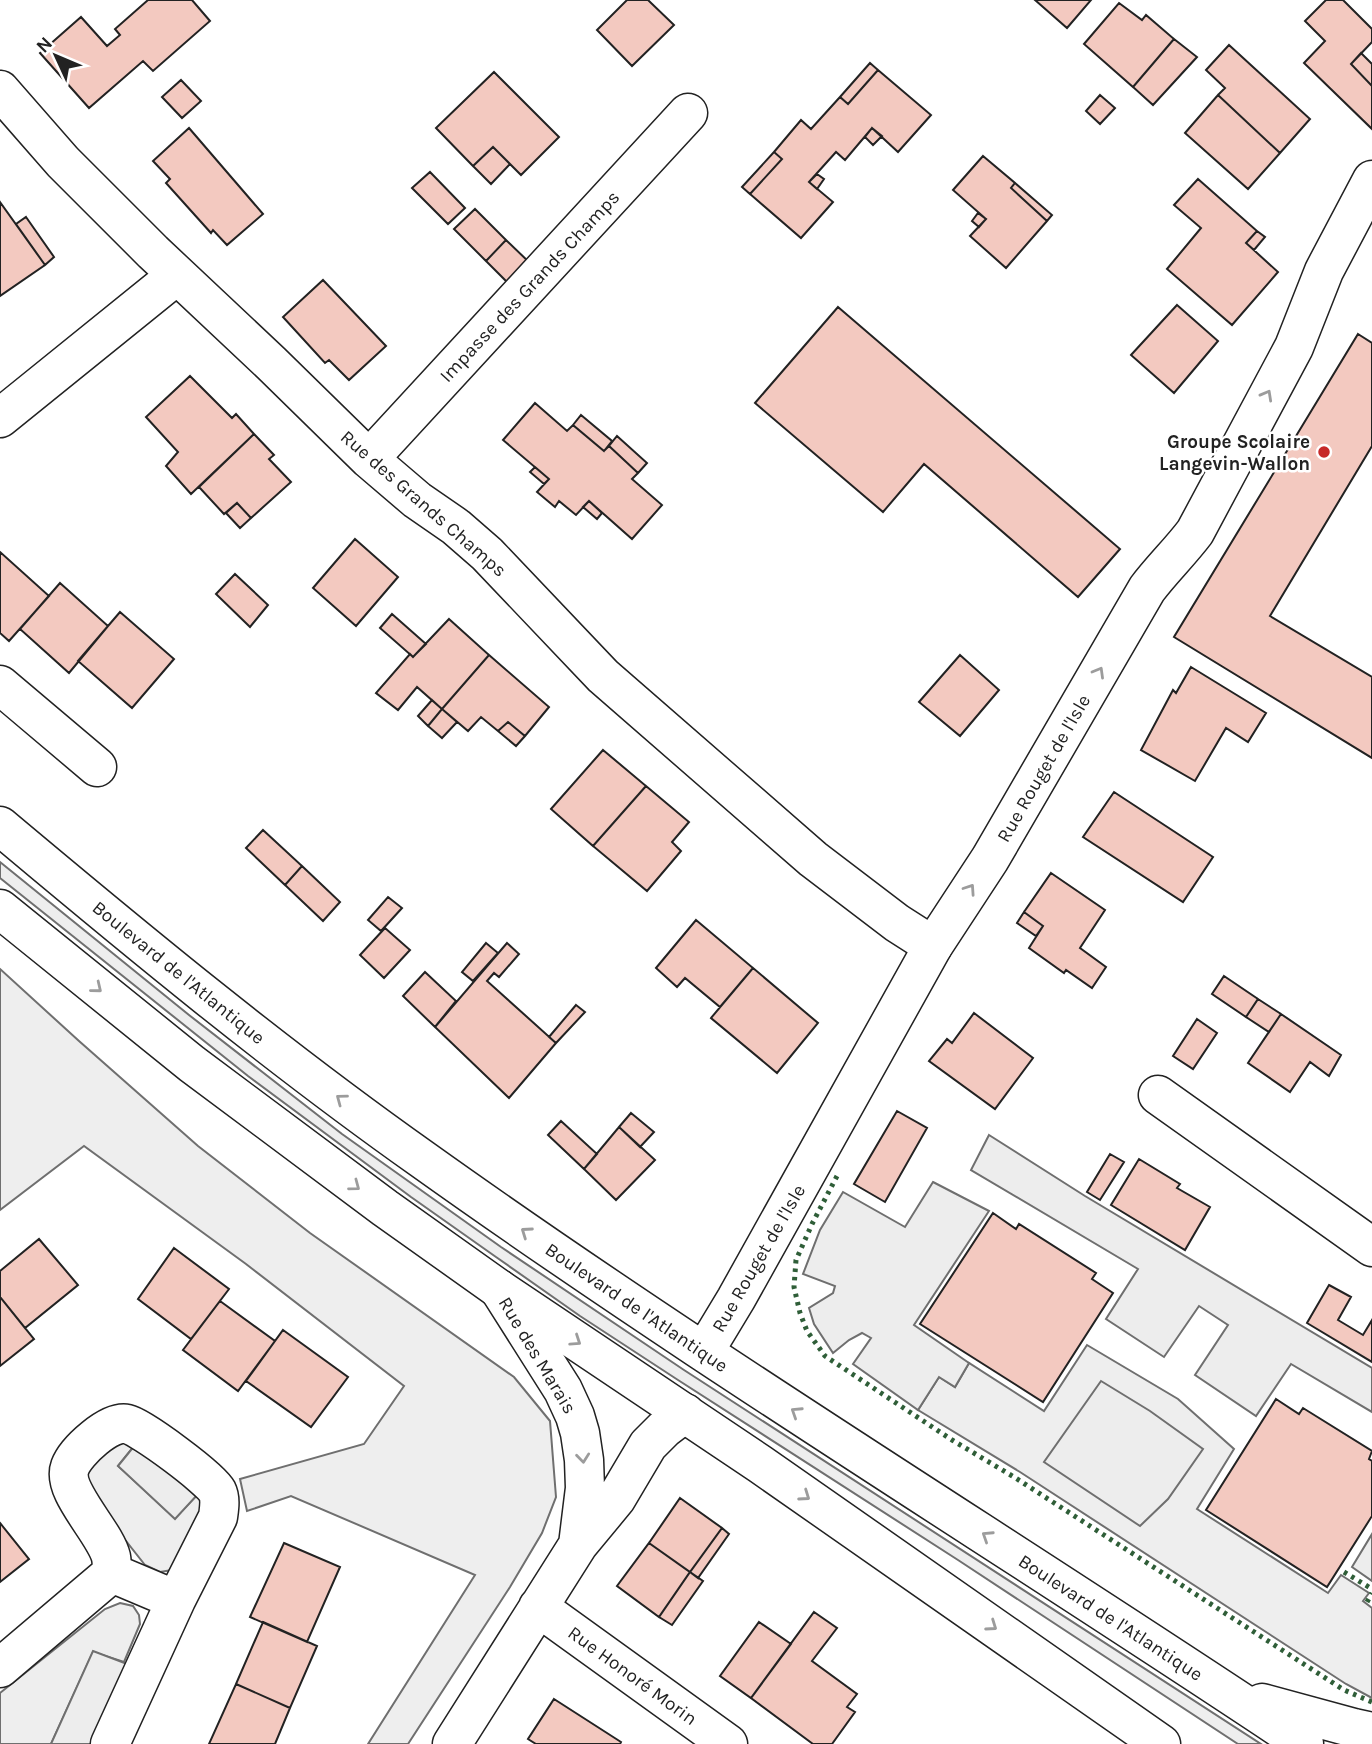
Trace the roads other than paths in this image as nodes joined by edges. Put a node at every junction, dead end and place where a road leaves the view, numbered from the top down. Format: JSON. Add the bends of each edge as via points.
{"nodes":[{"id":1,"x":0,"y":90,"type":"edge"},
{"id":2,"x":688,"y":113,"type":"dead end"},
{"id":3,"x":1372,"y":180,"type":"edge"},
{"id":4,"x":177,"y":275,"type":"junction"},
{"id":5,"x":0,"y":418,"type":"edge"},
{"id":6,"x":369,"y":459,"type":"junction"},
{"id":7,"x":0,"y":685,"type":"edge"},
{"id":8,"x":97,"y":767,"type":"dead end"},
{"id":9,"x":0,"y":825,"type":"edge"},
{"id":10,"x":0,"y":909,"type":"edge"},
{"id":11,"x":933,"y":946,"type":"junction"},
{"id":12,"x":1158,"y":1095,"type":"dead end"},
{"id":13,"x":1372,"y":1247,"type":"edge"},
{"id":14,"x":499,"y":1289,"type":"junction"},
{"id":15,"x":704,"y":1352,"type":"junction"},
{"id":16,"x":685,"y":1413,"type":"junction"},
{"id":17,"x":578,"y":1545,"type":"junction"},
{"id":18,"x":112,"y":1573,"type":"junction"},
{"id":19,"x":176,"y":1601,"type":"junction"},
{"id":20,"x":538,"y":1608,"type":"junction"},
{"id":21,"x":0,"y":1668,"type":"edge"},
{"id":22,"x":1229,"y":1694,"type":"junction"},
{"id":23,"x":1372,"y":1731,"type":"edge"},
{"id":24,"x":110,"y":1744,"type":"edge"},
{"id":25,"x":452,"y":1744,"type":"edge"},
{"id":26,"x":728,"y":1744,"type":"edge"},
{"id":27,"x":1161,"y":1744,"type":"edge"},
{"id":28,"x":1304,"y":1744,"type":"edge"}],
"edges":[{"from":1,"to":4,"type":"street","name":"Rue des Grands Champs","via":[[63,162]]},
{"from":2,"to":6,"type":"street","name":"Impasse des Grands Champs"},
{"from":11,"to":3,"type":"street","name":"Rue Rouget de l'Isle","one_way":true,"via":[[990,859],[1147,589],[1195,532],[1294,347],[1324,271]]},
{"from":4,"to":5,"type":"street"},
{"from":4,"to":6,"type":"street","name":"Rue des Grands Champs"},
{"from":6,"to":11,"type":"street","name":"Rue des Grands Champs","via":[[487,554],[603,676],[813,859]]},
{"from":7,"to":8,"type":"street"},
{"from":15,"to":9,"type":"street","name":"Boulevard de l'Atlantique","one_way":true,"via":[[351,1107],[149,951]]},
{"from":10,"to":14,"type":"street","one_way":true,"via":[[192,1064]]},
{"from":11,"to":15,"type":"street","name":"Rue Rouget de l'Isle"},
{"from":12,"to":13,"type":"street"},
{"from":14,"to":16,"type":"street","one_way":true},
{"from":14,"to":17,"type":"street","name":"Rue des Marais","one_way":true,"via":[[575,1416],[585,1479]]},
{"from":22,"to":15,"type":"street","name":"Boulevard de l'Atlantique","one_way":true},
{"from":16,"to":17,"type":"street","name":"Rue des Marais","via":[[648,1446],[616,1499]]},
{"from":16,"to":27,"type":"street","one_way":true},
{"from":17,"to":20,"type":"street","name":"Rue des Marais"},
{"from":18,"to":19,"type":"street"},
{"from":18,"to":19,"type":"street","via":[[111,1556],[74,1492],[69,1467],[99,1434],[127,1424],[143,1431],[217,1490],[218,1517]]},
{"from":18,"to":21,"type":"street"},
{"from":19,"to":24,"type":"street"},
{"from":20,"to":25,"type":"street","name":"Rue des Marais"},
{"from":20,"to":26,"type":"street","name":"Rue Honoré Morin"},
{"from":22,"to":23,"type":"street"},
{"from":22,"to":28,"type":"street","name":"Boulevard de l'Atlantique"}]}
